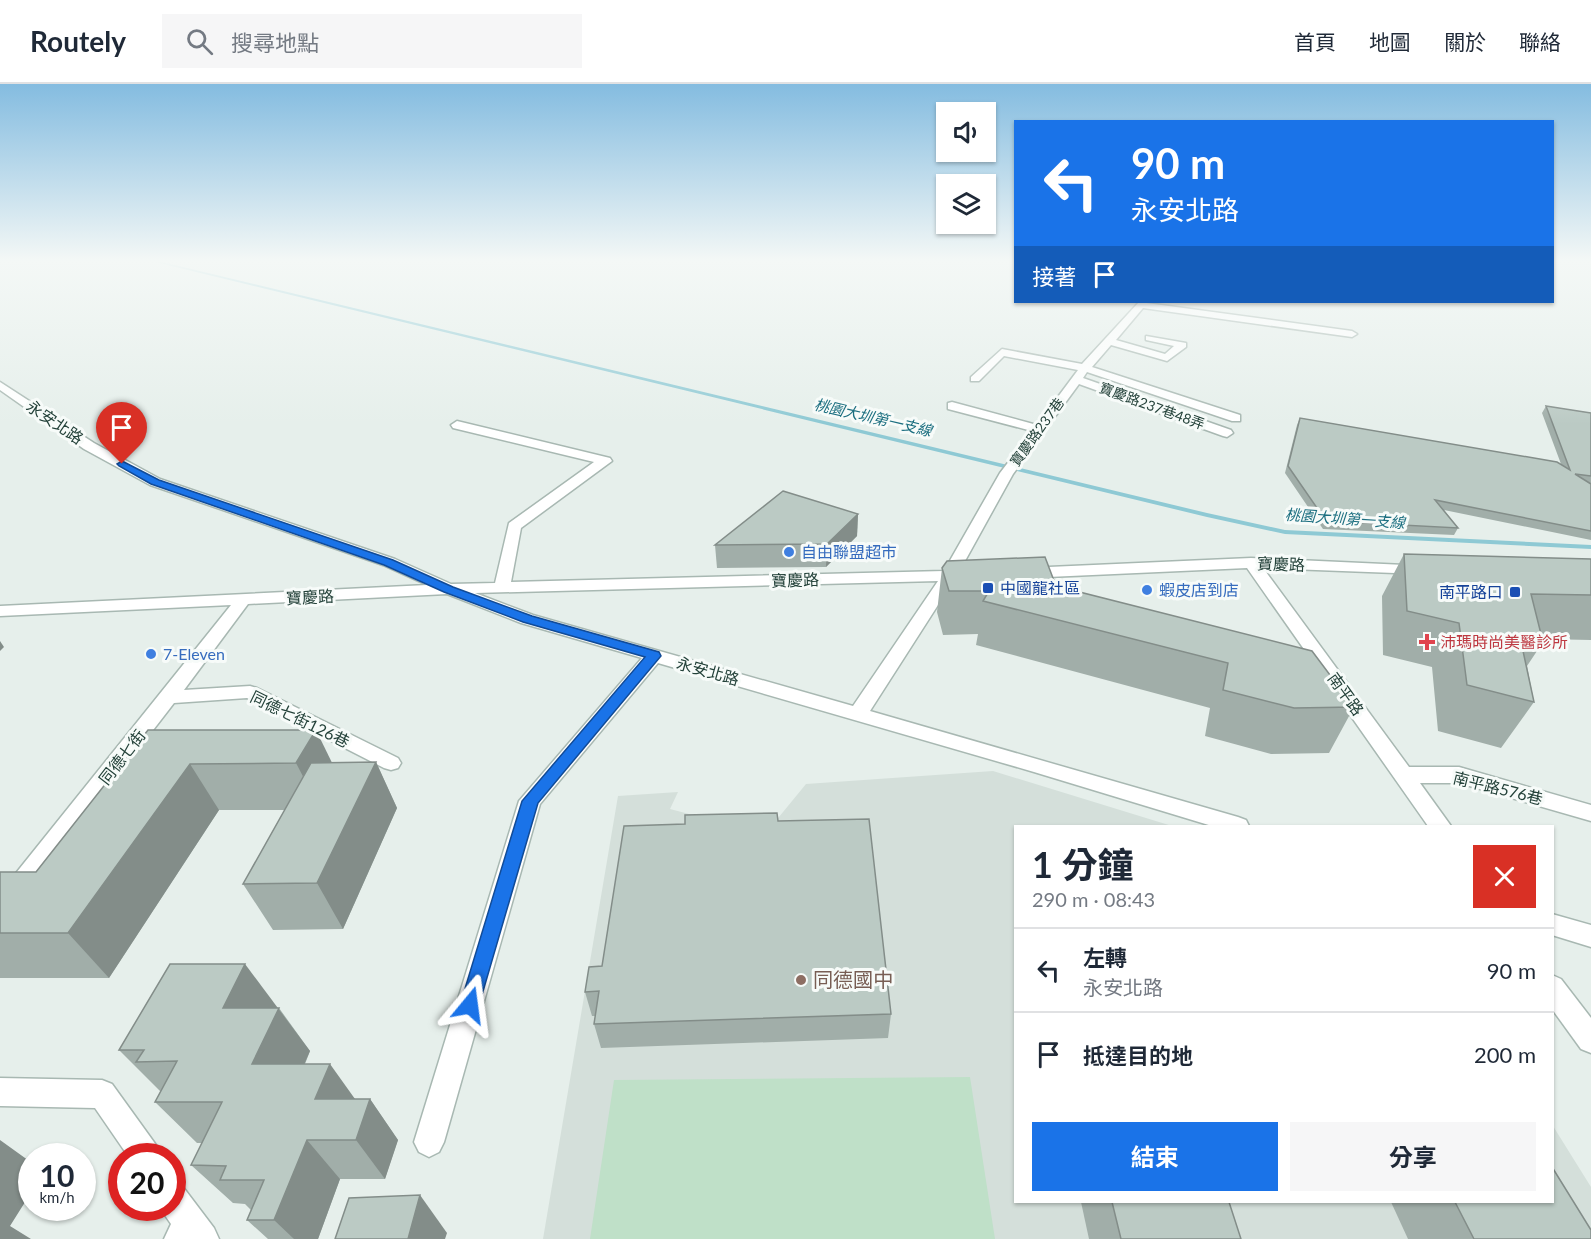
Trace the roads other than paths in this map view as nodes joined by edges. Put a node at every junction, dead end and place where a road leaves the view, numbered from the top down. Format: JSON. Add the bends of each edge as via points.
{"nodes":[{"id":1,"x":1131,"y":316,"type":"edge"},
{"id":2,"x":1225,"y":316,"type":"edge"},
{"id":3,"x":1352,"y":334,"type":"dead end"},
{"id":4,"x":1150,"y":338,"type":"dead end"},
{"id":5,"x":1109,"y":341,"type":"junction"},
{"id":6,"x":1084,"y":368,"type":"junction"},
{"id":7,"x":975,"y":379,"type":"dead end"},
{"id":8,"x":1076,"y":379,"type":"junction"},
{"id":9,"x":0,"y":385,"type":"edge"},
{"id":10,"x":952,"y":406,"type":"dead end"},
{"id":11,"x":1236,"y":418,"type":"dead end"},
{"id":12,"x":457,"y":425,"type":"dead end"},
{"id":13,"x":1039,"y":429,"type":"junction"},
{"id":14,"x":1227,"y":433,"type":"dead end"},
{"id":15,"x":1251,"y":563,"type":"junction"},
{"id":16,"x":1437,"y":570,"type":"edge"},
{"id":17,"x":1007,"y":574,"type":"edge"},
{"id":18,"x":984,"y":575,"type":"edge"},
{"id":19,"x":949,"y":576,"type":"junction"},
{"id":20,"x":502,"y":588,"type":"junction"},
{"id":21,"x":449,"y":589,"type":"junction"},
{"id":22,"x":242,"y":601,"type":"junction"},
{"id":23,"x":0,"y":611,"type":"edge"},
{"id":24,"x":654,"y":656,"type":"junction"},
{"id":25,"x":168,"y":697,"type":"junction"},
{"id":26,"x":858,"y":714,"type":"junction"},
{"id":27,"x":391,"y":764,"type":"dead end"},
{"id":28,"x":1404,"y":775,"type":"junction"},
{"id":29,"x":1591,"y":813,"type":"edge"},
{"id":30,"x":1235,"y":825,"type":"edge"},
{"id":31,"x":1439,"y":825,"type":"edge"},
{"id":32,"x":0,"y":911,"type":"edge"},
{"id":33,"x":1554,"y":925,"type":"edge"},
{"id":34,"x":1591,"y":936,"type":"edge"},
{"id":35,"x":1554,"y":990,"type":"edge"},
{"id":36,"x":1591,"y":1040,"type":"edge"},
{"id":37,"x":0,"y":1092,"type":"edge"},
{"id":38,"x":429,"y":1142,"type":"dead end"},
{"id":39,"x":136,"y":1143,"type":"edge"}],
"edges":[{"from":1,"to":5,"type":"street","name":"寶慶路237巷"},
{"from":2,"to":3,"type":"street"},
{"from":4,"to":5,"type":"street","via":[[1182,345],[1167,358]]},
{"from":5,"to":6,"type":"street","name":"寶慶路237巷"},
{"from":6,"to":7,"type":"street","via":[[1002,352]]},
{"from":6,"to":8,"type":"street","name":"寶慶路237巷"},
{"from":6,"to":11,"type":"street"},
{"from":8,"to":13,"type":"street","name":"寶慶路237巷"},
{"from":8,"to":14,"type":"street","name":"寶慶路237巷48弄"},
{"from":9,"to":21,"type":"street","name":"永安北路","via":[[89,446],[155,482],[389,562]]},
{"from":10,"to":13,"type":"street"},
{"from":12,"to":20,"type":"street","via":[[605,460],[514,526]]},
{"from":13,"to":19,"type":"street","name":"寶慶路237巷","via":[[1011,468]]},
{"from":15,"to":16,"type":"street","name":"寶慶路"},
{"from":15,"to":17,"type":"street","name":"寶慶路"},
{"from":15,"to":28,"type":"street","name":"南平路"},
{"from":18,"to":19,"type":"street","name":"寶慶路"},
{"from":19,"to":20,"type":"street","name":"寶慶路"},
{"from":19,"to":26,"type":"street","name":"寶慶路237巷"},
{"from":20,"to":21,"type":"street","name":"寶慶路"},
{"from":21,"to":22,"type":"street","name":"寶慶路"},
{"from":21,"to":24,"type":"street","name":"永安北路","via":[[527,619]]},
{"from":22,"to":23,"type":"street","name":"寶慶路"},
{"from":22,"to":25,"type":"street","name":"同德七街"},
{"from":24,"to":26,"type":"street","name":"永安北路"},
{"from":24,"to":38,"type":"street","via":[[530,801]]},
{"from":25,"to":27,"type":"street","name":"同德七街126巷","via":[[250,692]]},
{"from":25,"to":32,"type":"street","name":"同德七街"},
{"from":26,"to":30,"type":"street","name":"永安北路"},
{"from":28,"to":29,"type":"street","name":"南平路576巷","via":[[1460,775]]},
{"from":28,"to":31,"type":"street","name":"南平路"},
{"from":33,"to":34,"type":"street"},
{"from":35,"to":36,"type":"street"},
{"from":37,"to":39,"type":"street","via":[[102,1094]]}]}
